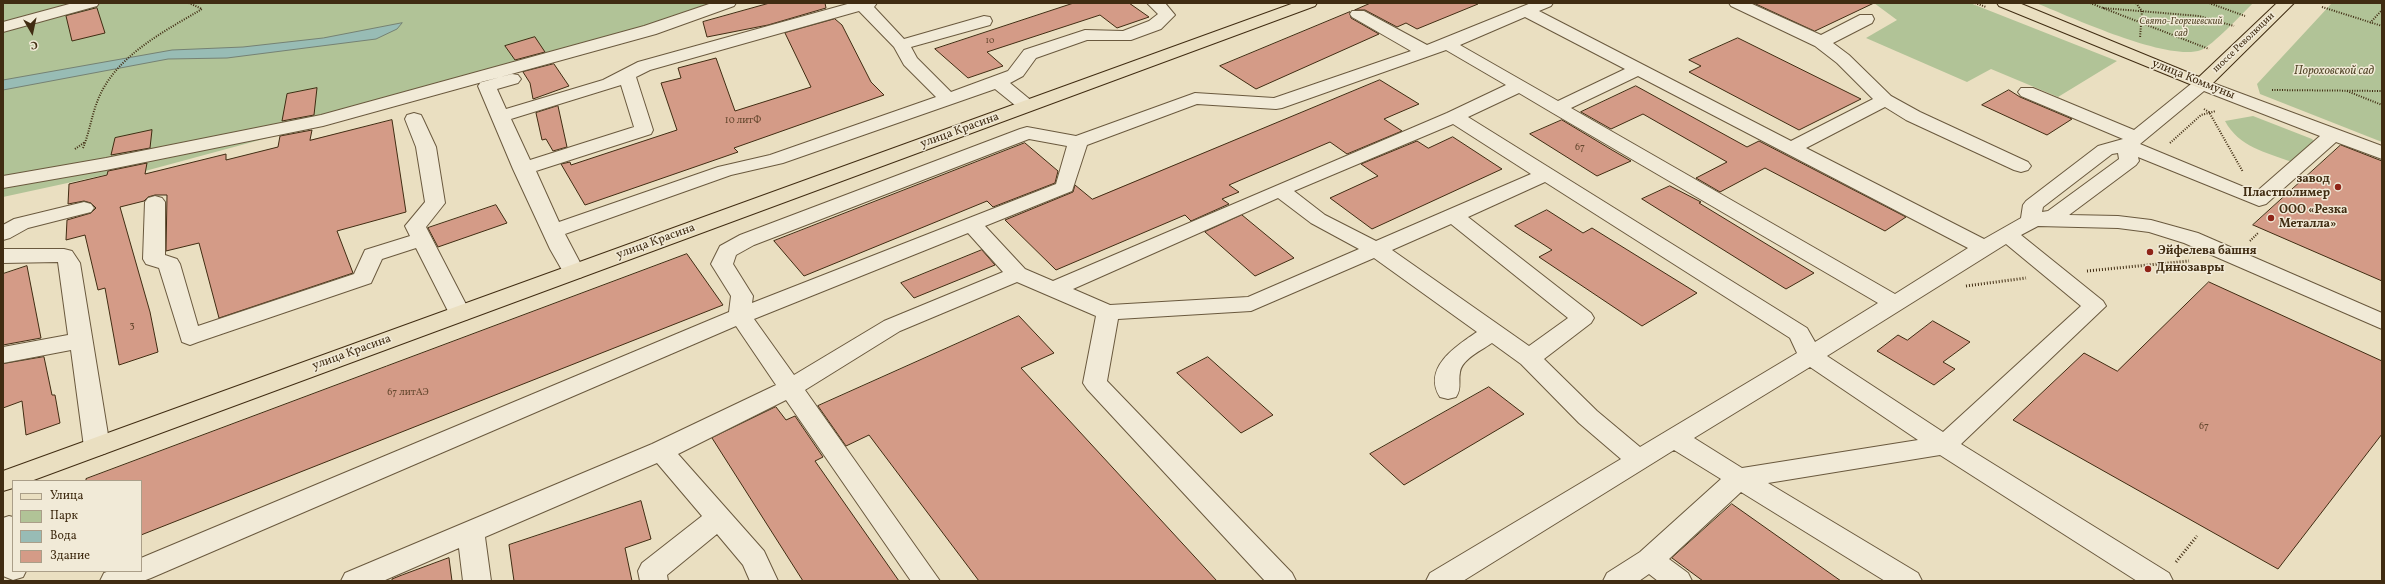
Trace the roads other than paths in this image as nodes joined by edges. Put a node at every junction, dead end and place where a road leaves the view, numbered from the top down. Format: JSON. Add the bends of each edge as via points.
{"nodes":[{"id":1,"x":91,"y":3,"type":"edge"},
{"id":2,"x":728,"y":3,"type":"edge"},
{"id":3,"x":1155,"y":3,"type":"edge"},
{"id":4,"x":1309,"y":3,"type":"edge"},
{"id":5,"x":1737,"y":3,"type":"edge"},
{"id":6,"x":2005,"y":3,"type":"edge"},
{"id":7,"x":2286,"y":3,"type":"edge"},
{"id":8,"x":866,"y":4,"type":"edge"},
{"id":9,"x":1536,"y":7,"type":"edge"},
{"id":10,"x":1358,"y":14,"type":"dead end"},
{"id":11,"x":1866,"y":18,"type":"dead end"},
{"id":12,"x":984,"y":21,"type":"dead end"},
{"id":13,"x":3,"y":27,"type":"edge"},
{"id":14,"x":1821,"y":42,"type":"junction"},
{"id":15,"x":1447,"y":44,"type":"junction"},
{"id":16,"x":901,"y":45,"type":"junction"},
{"id":17,"x":1426,"y":52,"type":"junction"},
{"id":18,"x":644,"y":66,"type":"junction"},
{"id":19,"x":1639,"y":69,"type":"junction"},
{"id":20,"x":627,"y":75,"type":"junction"},
{"id":21,"x":997,"y":82,"type":"junction"},
{"id":22,"x":2202,"y":84,"type":"junction"},
{"id":23,"x":1519,"y":86,"type":"junction"},
{"id":24,"x":2027,"y":92,"type":"dead end"},
{"id":25,"x":948,"y":98,"type":"junction"},
{"id":26,"x":1885,"y":100,"type":"junction"},
{"id":27,"x":1027,"y":106,"type":"junction"},
{"id":28,"x":1557,"y":108,"type":"junction"},
{"id":29,"x":501,"y":116,"type":"junction"},
{"id":30,"x":1454,"y":117,"type":"junction"},
{"id":31,"x":414,"y":119,"type":"dead end"},
{"id":32,"x":2333,"y":134,"type":"junction"},
{"id":33,"x":2132,"y":141,"type":"junction"},
{"id":34,"x":1078,"y":142,"type":"junction"},
{"id":35,"x":1791,"y":148,"type":"junction"},
{"id":36,"x":2382,"y":153,"type":"edge"},
{"id":37,"x":2021,"y":166,"type":"dead end"},
{"id":38,"x":523,"y":169,"type":"junction"},
{"id":39,"x":1545,"y":175,"type":"junction"},
{"id":40,"x":3,"y":182,"type":"edge"},
{"id":41,"x":1280,"y":190,"type":"junction"},
{"id":42,"x":155,"y":202,"type":"dead end"},
{"id":43,"x":84,"y":208,"type":"dead end"},
{"id":44,"x":1454,"y":216,"type":"junction"},
{"id":45,"x":2032,"y":221,"type":"junction"},
{"id":46,"x":971,"y":224,"type":"junction"},
{"id":47,"x":553,"y":231,"type":"junction"},
{"id":48,"x":3,"y":234,"type":"edge"},
{"id":49,"x":2008,"y":235,"type":"junction"},
{"id":50,"x":422,"y":239,"type":"junction"},
{"id":51,"x":1984,"y":248,"type":"junction"},
{"id":52,"x":1377,"y":250,"type":"junction"},
{"id":53,"x":3,"y":256,"type":"edge"},
{"id":54,"x":574,"y":272,"type":"junction"},
{"id":55,"x":1017,"y":274,"type":"junction"},
{"id":56,"x":1054,"y":289,"type":"junction"},
{"id":57,"x":1896,"y":304,"type":"junction"},
{"id":58,"x":1108,"y":312,"type":"junction"},
{"id":59,"x":460,"y":314,"type":"junction"},
{"id":60,"x":740,"y":316,"type":"junction"},
{"id":61,"x":2382,"y":322,"type":"edge"},
{"id":62,"x":1492,"y":332,"type":"junction"},
{"id":63,"x":80,"y":340,"type":"junction"},
{"id":64,"x":3,"y":355,"type":"edge"},
{"id":65,"x":1810,"y":356,"type":"junction"},
{"id":66,"x":1529,"y":358,"type":"junction"},
{"id":67,"x":790,"y":388,"type":"junction"},
{"id":68,"x":1448,"y":391,"type":"dead end"},
{"id":69,"x":1675,"y":439,"type":"junction"},
{"id":70,"x":1944,"y":445,"type":"junction"},
{"id":71,"x":97,"y":447,"type":"junction"},
{"id":72,"x":661,"y":451,"type":"junction"},
{"id":73,"x":1639,"y":460,"type":"junction"},
{"id":74,"x":1739,"y":478,"type":"junction"},
{"id":75,"x":3,"y":481,"type":"edge"},
{"id":76,"x":718,"y":518,"type":"junction"},
{"id":77,"x":9,"y":526,"type":"dead end"},
{"id":78,"x":471,"y":532,"type":"junction"},
{"id":79,"x":12,"y":559,"type":"edge"},
{"id":80,"x":1650,"y":560,"type":"junction"},
{"id":81,"x":142,"y":570,"type":"edge"},
{"id":82,"x":136,"y":572,"type":"edge"},
{"id":83,"x":2167,"y":573,"type":"edge"},
{"id":84,"x":1452,"y":578,"type":"edge"},
{"id":85,"x":114,"y":581,"type":"edge"},
{"id":86,"x":356,"y":581,"type":"edge"},
{"id":87,"x":477,"y":581,"type":"edge"},
{"id":88,"x":654,"y":581,"type":"edge"},
{"id":89,"x":764,"y":581,"type":"edge"},
{"id":90,"x":926,"y":581,"type":"edge"},
{"id":91,"x":1282,"y":581,"type":"edge"},
{"id":92,"x":1617,"y":581,"type":"edge"},
{"id":93,"x":1678,"y":581,"type":"edge"},
{"id":94,"x":1908,"y":581,"type":"edge"}],
"edges":[{"from":1,"to":13,"type":"street"},
{"from":2,"to":40,"type":"street","via":[[622,38],[323,120]]},
{"from":3,"to":21,"type":"street","via":[[1167,15],[1155,25],[1125,36],[1085,35],[1030,54],[1015,74]]},
{"from":4,"to":27,"type":"main road","name":"улица Красина"},
{"from":5,"to":14,"type":"street"},
{"from":6,"to":22,"type":"main road","name":"улица Коммуны"},
{"from":7,"to":22,"type":"main road","name":"шоссе Революции"},
{"from":8,"to":16,"type":"street"},
{"from":8,"to":18,"type":"street"},
{"from":9,"to":15,"type":"street"},
{"from":9,"to":19,"type":"street"},
{"from":10,"to":17,"type":"street"},
{"from":11,"to":14,"type":"street"},
{"from":12,"to":16,"type":"street"},
{"from":14,"to":26,"type":"street","via":[[1843,58]]},
{"from":15,"to":17,"type":"street"},
{"from":15,"to":23,"type":"street"},
{"from":16,"to":25,"type":"street","via":[[910,61]]},
{"from":17,"to":34,"type":"street","via":[[1276,104],[1195,98]]},
{"from":18,"to":20,"type":"street"},
{"from":18,"to":29,"type":"street","via":[[628,46],[487,86]]},
{"from":19,"to":28,"type":"street"},
{"from":19,"to":35,"type":"street"},
{"from":20,"to":29,"type":"street","via":[[609,84]]},
{"from":20,"to":38,"type":"street","via":[[644,130]]},
{"from":21,"to":25,"type":"street"},
{"from":21,"to":27,"type":"street"},
{"from":22,"to":32,"type":"street","name":"улица Коммуны"},
{"from":22,"to":33,"type":"street"},
{"from":23,"to":28,"type":"street"},
{"from":23,"to":30,"type":"street"},
{"from":24,"to":33,"type":"street"},
{"from":25,"to":47,"type":"street","via":[[776,159],[725,171]]},
{"from":26,"to":35,"type":"street"},
{"from":26,"to":37,"type":"street","via":[[1913,116]]},
{"from":27,"to":54,"type":"main road","name":"улица Красина"},
{"from":28,"to":57,"type":"street"},
{"from":29,"to":38,"type":"street"},
{"from":30,"to":39,"type":"street"},
{"from":30,"to":41,"type":"street"},
{"from":31,"to":50,"type":"street","via":[[426,147],[435,203],[415,226]]},
{"from":32,"to":33,"type":"street","via":[[2259,200]]},
{"from":32,"to":36,"type":"street","name":"улица Коммуны"},
{"from":33,"to":45,"type":"street","via":[[2129,161],[2055,216]]},
{"from":34,"to":46,"type":"street","via":[[1064,187]]},
{"from":34,"to":60,"type":"street","via":[[1027,133],[747,240],[727,251],[722,264],[742,296]]},
{"from":35,"to":51,"type":"street"},
{"from":38,"to":47,"type":"street"},
{"from":39,"to":44,"type":"street"},
{"from":39,"to":65,"type":"street","via":[[1799,333]]},
{"from":41,"to":52,"type":"street","via":[[1318,219]]},
{"from":41,"to":56,"type":"street"},
{"from":42,"to":50,"type":"street","via":[[154,259],[169,264],[190,337],[363,278],[373,255]]},
{"from":43,"to":48,"type":"street","via":[[21,224]]},
{"from":44,"to":52,"type":"street"},
{"from":44,"to":66,"type":"street","via":[[1583,318]]},
{"from":45,"to":49,"type":"street"},
{"from":45,"to":61,"type":"street","via":[[2118,222],[2152,226],[2191,238]]},
{"from":46,"to":55,"type":"street"},
{"from":46,"to":60,"type":"street"},
{"from":47,"to":54,"type":"street"},
{"from":49,"to":51,"type":"street"},
{"from":49,"to":70,"type":"street","via":[[2095,306]]},
{"from":50,"to":59,"type":"street"},
{"from":51,"to":57,"type":"street"},
{"from":52,"to":58,"type":"street","via":[[1251,304]]},
{"from":52,"to":62,"type":"street"},
{"from":53,"to":63,"type":"street","via":[[64,256],[69,262]]},
{"from":54,"to":59,"type":"main road","name":"улица Красина"},
{"from":55,"to":56,"type":"street"},
{"from":55,"to":67,"type":"street","via":[[892,326]]},
{"from":56,"to":58,"type":"street"},
{"from":57,"to":65,"type":"street"},
{"from":58,"to":91,"type":"street","via":[[1096,383]]},
{"from":59,"to":71,"type":"main road","name":"улица Красина"},
{"from":60,"to":67,"type":"street"},
{"from":60,"to":81,"type":"street"},
{"from":62,"to":66,"type":"street"},
{"from":62,"to":68,"type":"street","via":[[1458,356],[1448,371]]},
{"from":63,"to":64,"type":"street"},
{"from":63,"to":71,"type":"street"},
{"from":65,"to":69,"type":"street"},
{"from":65,"to":70,"type":"street"},
{"from":66,"to":73,"type":"street","via":[[1588,417]]},
{"from":67,"to":72,"type":"street"},
{"from":67,"to":90,"type":"street"},
{"from":69,"to":73,"type":"street"},
{"from":69,"to":74,"type":"street"},
{"from":70,"to":74,"type":"street"},
{"from":70,"to":83,"type":"street"},
{"from":71,"to":75,"type":"main road","name":"улица Красина"},
{"from":72,"to":76,"type":"street"},
{"from":72,"to":78,"type":"street"},
{"from":73,"to":84,"type":"street"},
{"from":74,"to":80,"type":"street"},
{"from":74,"to":94,"type":"street"},
{"from":76,"to":88,"type":"street","via":[[652,572]]},
{"from":76,"to":89,"type":"street","via":[[754,559]]},
{"from":77,"to":79,"type":"street"},
{"from":78,"to":86,"type":"street"},
{"from":78,"to":87,"type":"street"},
{"from":80,"to":92,"type":"street"},
{"from":80,"to":93,"type":"street"},
{"from":82,"to":85,"type":"street"}]}
